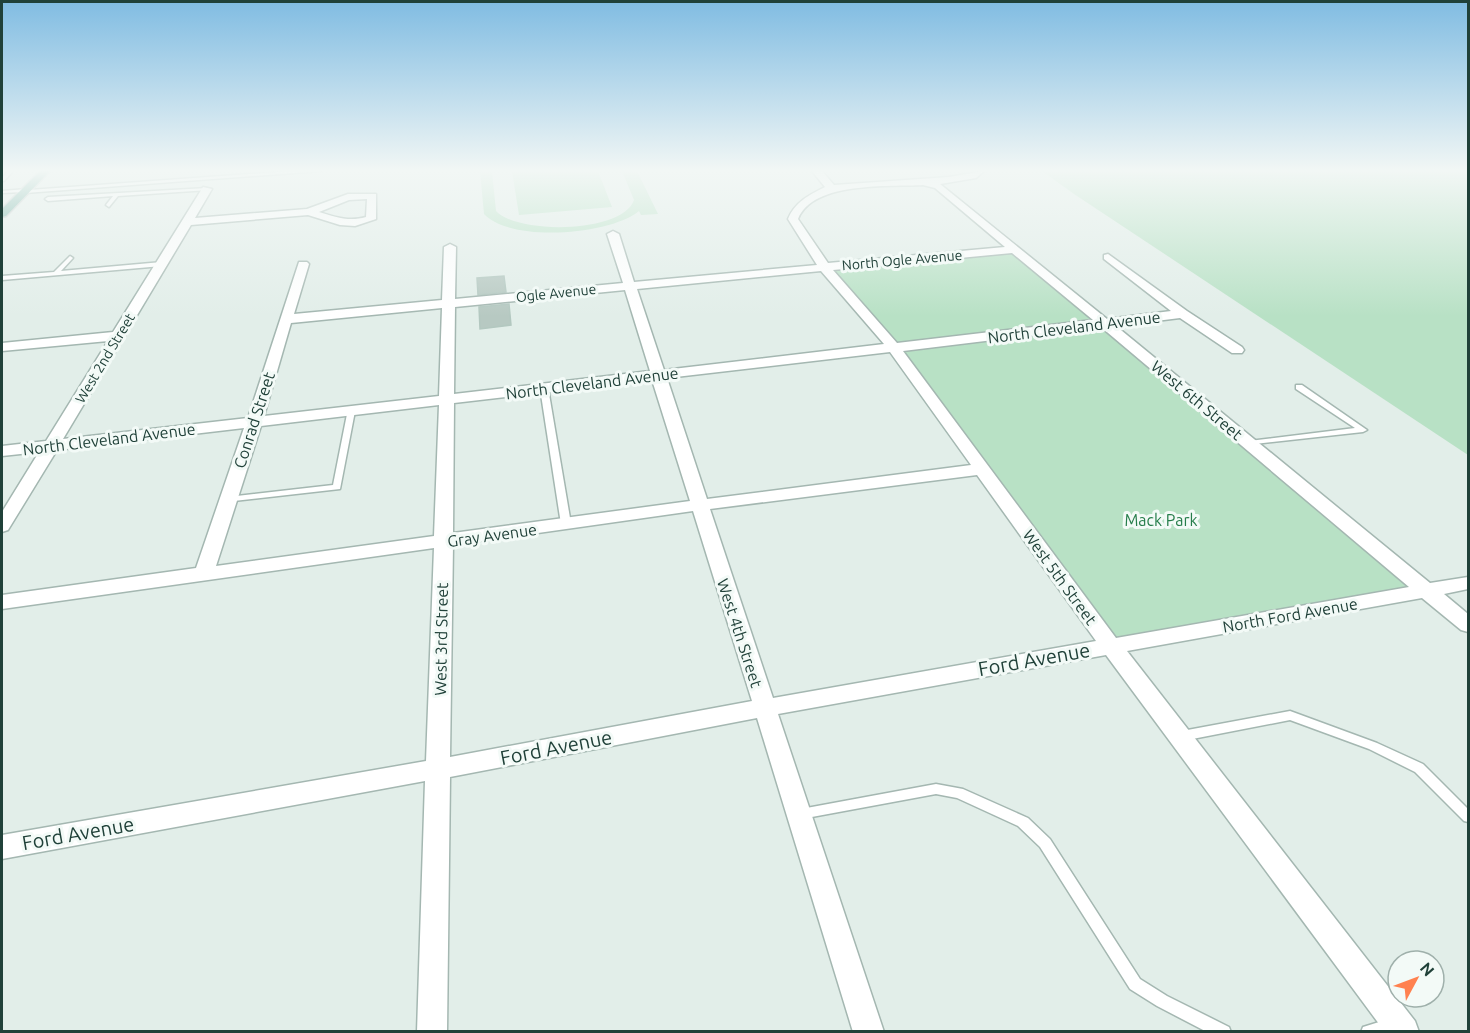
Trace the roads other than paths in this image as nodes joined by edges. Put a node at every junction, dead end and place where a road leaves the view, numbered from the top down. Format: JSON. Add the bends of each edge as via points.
{"nodes":[{"id":1,"x":190,"y":219,"type":"edge"},
{"id":2,"x":222,"y":219,"type":"edge"},
{"id":3,"x":332,"y":219,"type":"edge"},
{"id":4,"x":371,"y":219,"type":"edge"},
{"id":5,"x":794,"y":219,"type":"edge"},
{"id":6,"x":979,"y":219,"type":"edge"},
{"id":7,"x":188,"y":222,"type":"junction"},
{"id":8,"x":613,"y":234,"type":"dead end"},
{"id":9,"x":450,"y":247,"type":"dead end"},
{"id":10,"x":1015,"y":249,"type":"junction"},
{"id":11,"x":1108,"y":257,"type":"dead end"},
{"id":12,"x":70,"y":258,"type":"dead end"},
{"id":13,"x":162,"y":264,"type":"junction"},
{"id":14,"x":303,"y":264,"type":"dead end"},
{"id":15,"x":824,"y":267,"type":"junction"},
{"id":16,"x":56,"y":273,"type":"junction"},
{"id":17,"x":2,"y":278,"type":"edge"},
{"id":18,"x":630,"y":286,"type":"junction"},
{"id":19,"x":449,"y":303,"type":"junction"},
{"id":20,"x":1182,"y":314,"type":"junction"},
{"id":21,"x":287,"y":319,"type":"junction"},
{"id":22,"x":1104,"y":323,"type":"junction"},
{"id":23,"x":118,"y":336,"type":"junction"},
{"id":24,"x":2,"y":347,"type":"edge"},
{"id":25,"x":894,"y":348,"type":"junction"},
{"id":26,"x":1237,"y":350,"type":"dead end"},
{"id":27,"x":657,"y":375,"type":"junction"},
{"id":28,"x":1299,"y":387,"type":"dead end"},
{"id":29,"x":544,"y":388,"type":"junction"},
{"id":30,"x":446,"y":400,"type":"junction"},
{"id":31,"x":351,"y":411,"type":"junction"},
{"id":32,"x":254,"y":422,"type":"junction"},
{"id":33,"x":1249,"y":443,"type":"junction"},
{"id":34,"x":52,"y":445,"type":"junction"},
{"id":35,"x":2,"y":451,"type":"edge"},
{"id":36,"x":982,"y":469,"type":"junction"},
{"id":37,"x":228,"y":500,"type":"junction"},
{"id":38,"x":699,"y":505,"type":"junction"},
{"id":39,"x":566,"y":524,"type":"junction"},
{"id":40,"x":2,"y":526,"type":"edge"},
{"id":41,"x":443,"y":542,"type":"junction"},
{"id":42,"x":204,"y":574,"type":"junction"},
{"id":43,"x":1468,"y":584,"type":"edge"},
{"id":44,"x":1429,"y":592,"type":"junction"},
{"id":45,"x":2,"y":602,"type":"edge"},
{"id":46,"x":1468,"y":625,"type":"edge"},
{"id":47,"x":1111,"y":646,"type":"junction"},
{"id":48,"x":764,"y":708,"type":"junction"},
{"id":49,"x":1180,"y":736,"type":"junction"},
{"id":50,"x":438,"y":769,"type":"junction"},
{"id":51,"x":799,"y":815,"type":"junction"},
{"id":52,"x":1468,"y":817,"type":"edge"},
{"id":53,"x":2,"y":847,"type":"edge"},
{"id":54,"x":1401,"y":1028,"type":"edge"},
{"id":55,"x":432,"y":1032,"type":"edge"},
{"id":56,"x":868,"y":1032,"type":"edge"},
{"id":57,"x":1224,"y":1032,"type":"edge"},
{"id":58,"x":1368,"y":1032,"type":"edge"}],
"edges":[{"from":1,"to":7,"type":"street","name":"West 2nd Street"},
{"from":2,"to":7,"type":"street"},
{"from":3,"to":4,"type":"street","via":[[348,224]]},
{"from":5,"to":15,"type":"street","name":"West 5th Street"},
{"from":6,"to":10,"type":"street","name":"West 6th Street"},
{"from":7,"to":13,"type":"street","name":"West 2nd Street"},
{"from":8,"to":18,"type":"street","name":"West 4th Street"},
{"from":9,"to":19,"type":"street","name":"West 3rd Street"},
{"from":10,"to":15,"type":"street","name":"North Ogle Avenue"},
{"from":10,"to":22,"type":"street","name":"West 6th Street"},
{"from":11,"to":20,"type":"street"},
{"from":12,"to":16,"type":"lane"},
{"from":13,"to":16,"type":"lane"},
{"from":13,"to":23,"type":"street","name":"West 2nd Street"},
{"from":14,"to":21,"type":"street","name":"Conrad Street"},
{"from":15,"to":18,"type":"street","name":"Ogle Avenue"},
{"from":15,"to":25,"type":"street","name":"West 5th Street"},
{"from":16,"to":17,"type":"lane"},
{"from":18,"to":19,"type":"street","name":"Ogle Avenue"},
{"from":18,"to":27,"type":"street","name":"West 4th Street"},
{"from":19,"to":21,"type":"street","name":"Ogle Avenue"},
{"from":19,"to":30,"type":"street","name":"West 3rd Street"},
{"from":20,"to":22,"type":"street","name":"North Cleveland Avenue"},
{"from":20,"to":26,"type":"street"},
{"from":21,"to":32,"type":"street","name":"Conrad Street"},
{"from":22,"to":25,"type":"street","name":"North Cleveland Avenue"},
{"from":22,"to":33,"type":"street","name":"West 6th Street"},
{"from":23,"to":24,"type":"street"},
{"from":23,"to":34,"type":"street","name":"West 2nd Street"},
{"from":25,"to":27,"type":"street","name":"North Cleveland Avenue"},
{"from":25,"to":36,"type":"street","name":"West 5th Street"},
{"from":27,"to":29,"type":"street","name":"North Cleveland Avenue"},
{"from":27,"to":38,"type":"street","name":"West 4th Street"},
{"from":28,"to":33,"type":"lane","via":[[1363,430]]},
{"from":29,"to":30,"type":"street","name":"North Cleveland Avenue"},
{"from":29,"to":39,"type":"lane"},
{"from":30,"to":31,"type":"street","name":"North Cleveland Avenue"},
{"from":30,"to":41,"type":"street","name":"West 3rd Street"},
{"from":31,"to":32,"type":"street","name":"North Cleveland Avenue"},
{"from":31,"to":37,"type":"lane","via":[[337,487]]},
{"from":32,"to":34,"type":"street","name":"North Cleveland Avenue"},
{"from":32,"to":37,"type":"street","name":"Conrad Street"},
{"from":33,"to":44,"type":"street","name":"West 6th Street"},
{"from":34,"to":35,"type":"street","name":"North Cleveland Avenue"},
{"from":34,"to":40,"type":"street","name":"West 2nd Street"},
{"from":36,"to":38,"type":"street","name":"Gray Avenue"},
{"from":36,"to":47,"type":"street","name":"West 5th Street"},
{"from":37,"to":42,"type":"street","name":"Conrad Street"},
{"from":38,"to":39,"type":"street","name":"Gray Avenue"},
{"from":38,"to":48,"type":"street","name":"West 4th Street"},
{"from":39,"to":41,"type":"street","name":"Gray Avenue"},
{"from":41,"to":42,"type":"street","name":"Gray Avenue"},
{"from":41,"to":50,"type":"street","name":"West 3rd Street"},
{"from":42,"to":45,"type":"street","name":"Gray Avenue"},
{"from":43,"to":44,"type":"street","name":"North Ford Avenue"},
{"from":44,"to":46,"type":"street","name":"West 6th Street"},
{"from":44,"to":47,"type":"street","name":"North Ford Avenue"},
{"from":47,"to":48,"type":"street","name":"Ford Avenue"},
{"from":47,"to":49,"type":"street","name":"West 5th Street"},
{"from":48,"to":50,"type":"street","name":"Ford Avenue"},
{"from":48,"to":51,"type":"street","name":"West 4th Street"},
{"from":49,"to":52,"type":"lane","via":[[1290,715],[1364,742],[1419,768]]},
{"from":49,"to":54,"type":"street","name":"West 5th Street"},
{"from":50,"to":53,"type":"street","name":"Ford Avenue"},
{"from":50,"to":55,"type":"street","name":"West 3rd Street"},
{"from":51,"to":56,"type":"street","name":"West 4th Street"},
{"from":51,"to":57,"type":"lane","via":[[936,789],[959,793],[1023,822],[1045,843],[1134,984]]},
{"from":54,"to":58,"type":"lane"}]}
